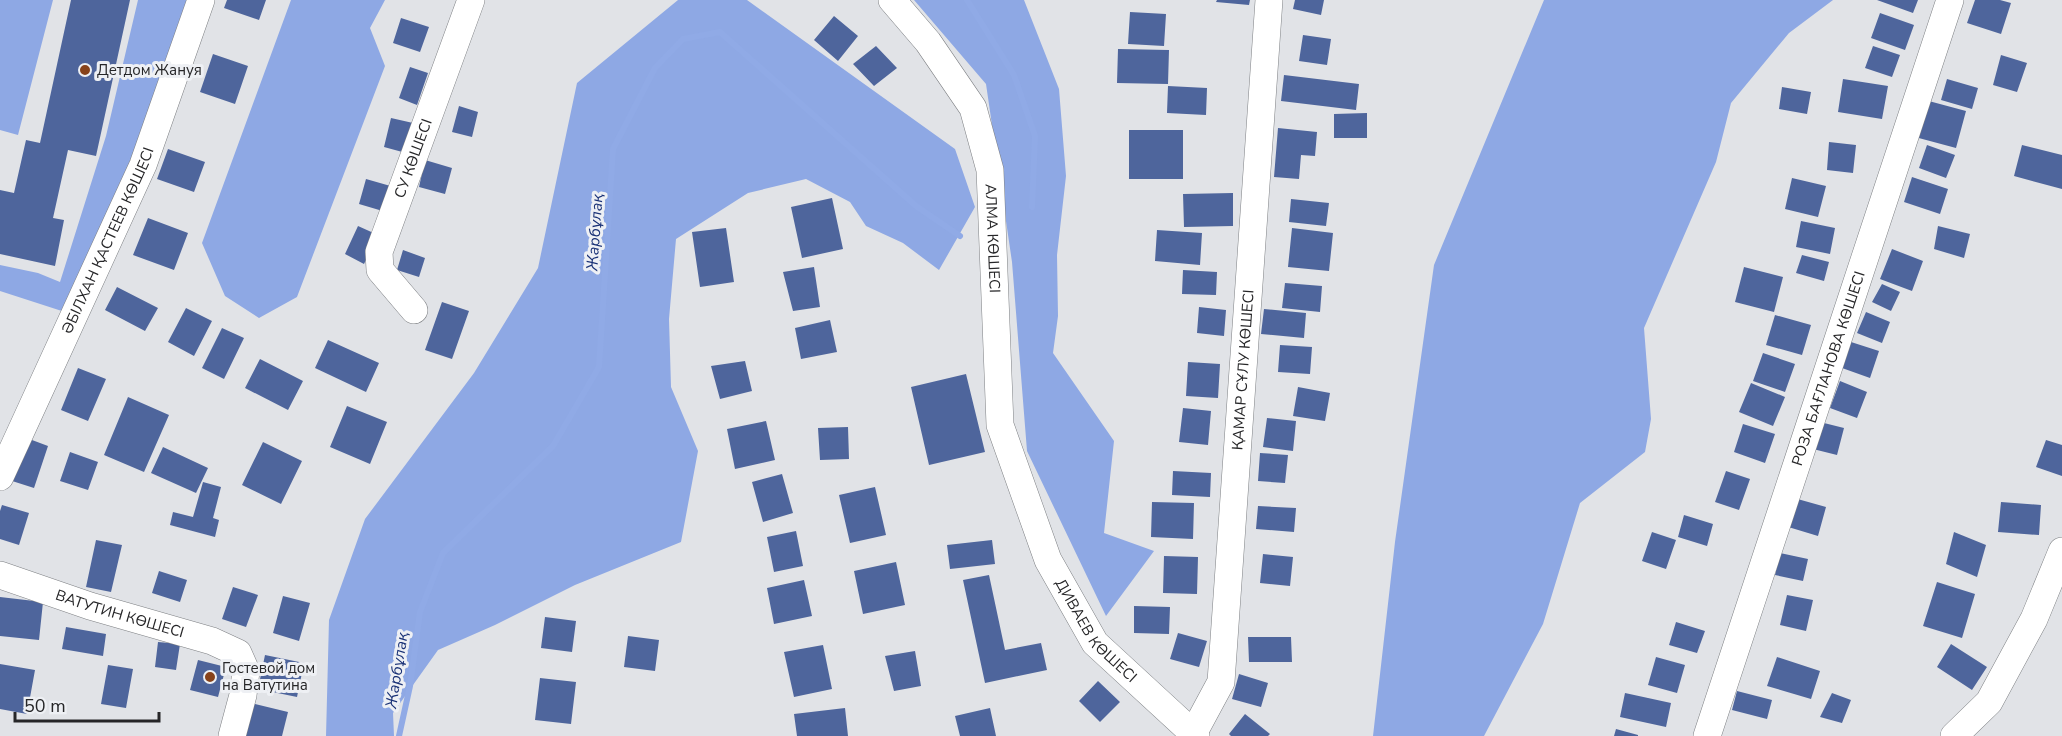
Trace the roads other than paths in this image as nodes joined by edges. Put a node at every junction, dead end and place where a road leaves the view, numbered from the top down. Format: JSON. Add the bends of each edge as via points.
{"nodes":[{"id":1,"x":201,"y":0,"type":"edge"},
{"id":2,"x":471,"y":0,"type":"edge"},
{"id":3,"x":892,"y":0,"type":"edge"},
{"id":4,"x":1269,"y":0,"type":"edge"},
{"id":5,"x":1950,"y":0,"type":"edge"},
{"id":6,"x":414,"y":310,"type":"dead end"},
{"id":7,"x":0,"y":477,"type":"edge"},
{"id":8,"x":1028,"y":503,"type":"joint"},
{"id":9,"x":2062,"y":551,"type":"edge"},
{"id":10,"x":0,"y":575,"type":"edge"},
{"id":11,"x":1194,"y":735,"type":"edge"},
{"id":12,"x":232,"y":736,"type":"edge"},
{"id":13,"x":1707,"y":736,"type":"edge"},
{"id":14,"x":1954,"y":736,"type":"edge"}],
"edges":[{"from":1,"to":7,"type":"street","name":"ӘБІЛХАН ҚАСТЕЕВ КӨШЕСІ","via":[[143,165]]},
{"from":2,"to":6,"type":"street","name":"СУ КӨШЕСІ","via":[[379,252],[380,270]]},
{"from":3,"to":8,"type":"street","name":"АЛМА КӨШЕСІ","via":[[928,42],[973,108],[990,170],[1000,425]]},
{"from":4,"to":11,"type":"street","name":"ҚАМАР СҰЛУ КӨШЕСІ","via":[[1221,682]]},
{"from":5,"to":13,"type":"street","name":"РОЗА БАҒЛАНОВА КӨШЕСІ"},
{"from":8,"to":11,"type":"street","name":"ДИВАЕВ КӨШЕСІ","via":[[1048,560],[1095,643]]},
{"from":9,"to":14,"type":"street","via":[[2034,619],[1989,702]]},
{"from":10,"to":12,"type":"street","name":"ВАТУТИН КӨШЕСІ","via":[[212,641],[238,653],[246,671]]}]}
